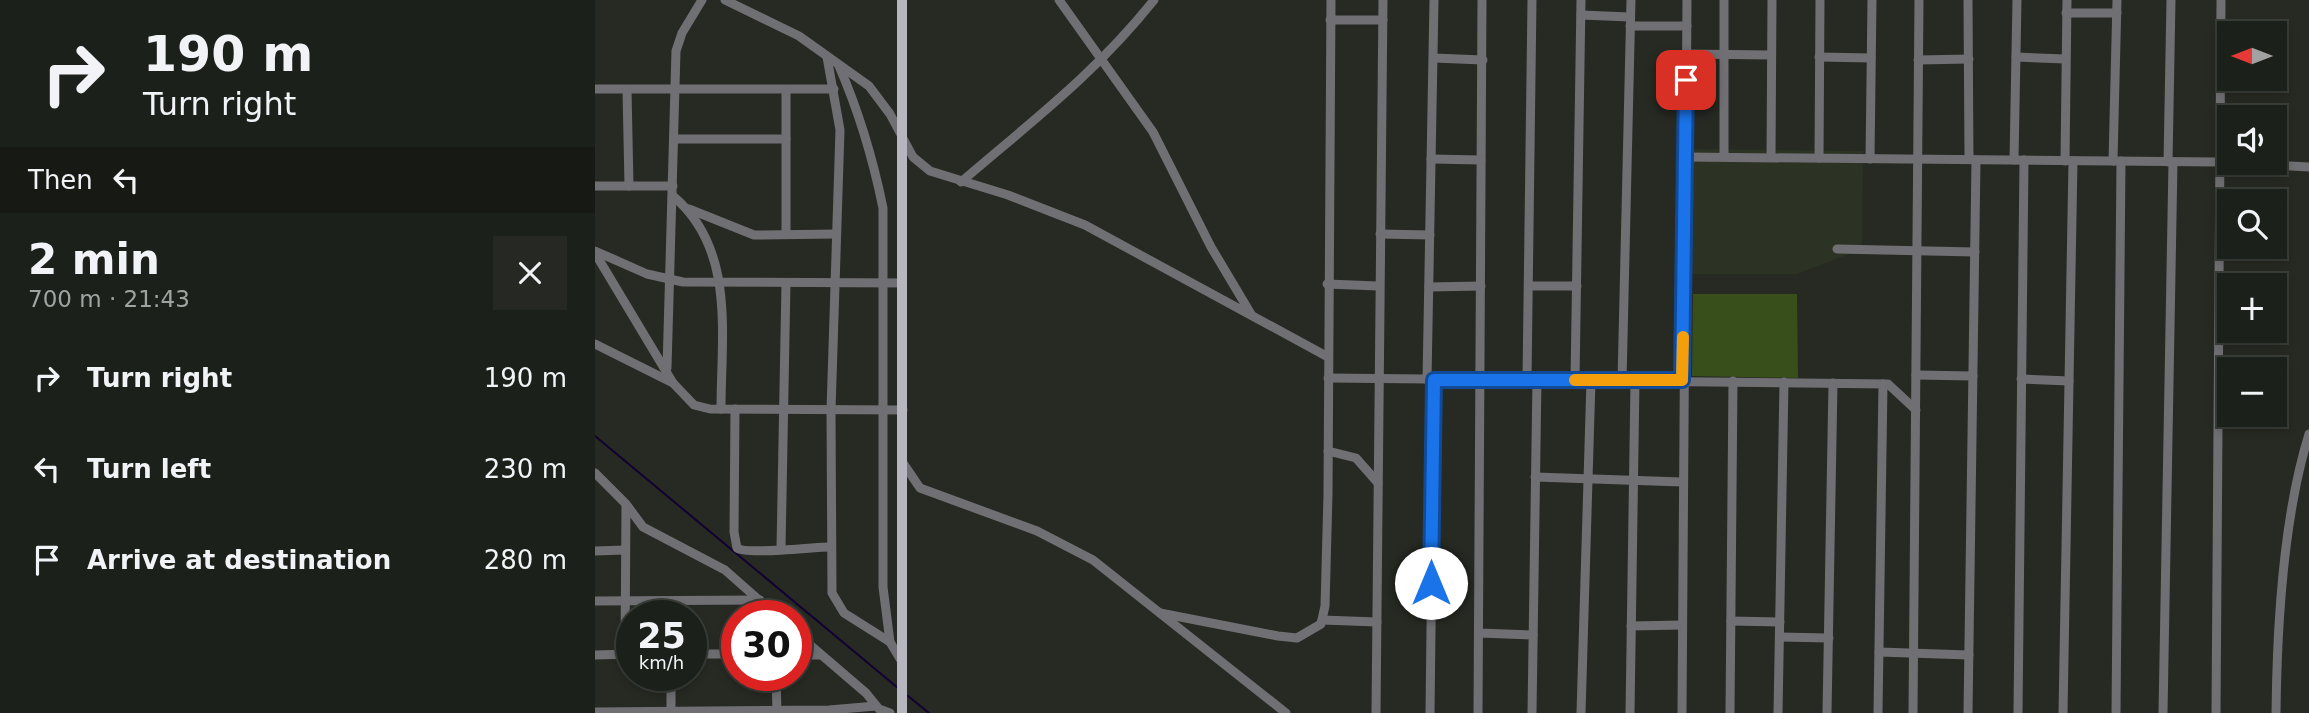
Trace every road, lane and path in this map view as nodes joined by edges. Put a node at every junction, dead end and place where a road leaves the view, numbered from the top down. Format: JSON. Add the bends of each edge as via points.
{"nodes":[{"id":1,"x":702,"y":0,"type":"edge"},
{"id":2,"x":725,"y":0,"type":"edge"},
{"id":3,"x":902,"y":0,"type":"edge"},
{"id":4,"x":1059,"y":0,"type":"edge"},
{"id":5,"x":1154,"y":0,"type":"edge"},
{"id":6,"x":1331,"y":0,"type":"edge"},
{"id":7,"x":1383,"y":0,"type":"edge"},
{"id":8,"x":1434,"y":0,"type":"edge"},
{"id":9,"x":1482,"y":0,"type":"edge"},
{"id":10,"x":1532,"y":0,"type":"edge"},
{"id":11,"x":1581,"y":0,"type":"edge"},
{"id":12,"x":1631,"y":0,"type":"edge"},
{"id":13,"x":1687,"y":0,"type":"edge"},
{"id":14,"x":1724,"y":0,"type":"edge"},
{"id":15,"x":1772,"y":0,"type":"edge"},
{"id":16,"x":1820,"y":0,"type":"edge"},
{"id":17,"x":1872,"y":0,"type":"edge"},
{"id":18,"x":1919,"y":0,"type":"edge"},
{"id":19,"x":1968,"y":0,"type":"edge"},
{"id":20,"x":2017,"y":0,"type":"edge"},
{"id":21,"x":2067,"y":0,"type":"edge"},
{"id":22,"x":2117,"y":0,"type":"edge"},
{"id":23,"x":2171,"y":0,"type":"edge"},
{"id":24,"x":2221,"y":0,"type":"edge"},
{"id":25,"x":2066,"y":13,"type":"junction"},
{"id":26,"x":2117,"y":13,"type":"junction"},
{"id":27,"x":1581,"y":15,"type":"junction"},
{"id":28,"x":1331,"y":20,"type":"junction"},
{"id":29,"x":1383,"y":20,"type":"junction"},
{"id":30,"x":1630,"y":22,"type":"junction"},
{"id":31,"x":1687,"y":26,"type":"junction"},
{"id":32,"x":1686,"y":54,"type":"junction"},
{"id":33,"x":1724,"y":55,"type":"junction"},
{"id":34,"x":1771,"y":55,"type":"junction"},
{"id":35,"x":827,"y":57,"type":"junction"},
{"id":36,"x":1819,"y":57,"type":"junction"},
{"id":37,"x":2016,"y":57,"type":"junction"},
{"id":38,"x":1434,"y":58,"type":"junction"},
{"id":39,"x":1871,"y":58,"type":"junction"},
{"id":40,"x":1969,"y":59,"type":"junction"},
{"id":41,"x":2065,"y":59,"type":"junction"},
{"id":42,"x":1483,"y":60,"type":"junction"},
{"id":43,"x":1919,"y":60,"type":"junction"},
{"id":44,"x":1101,"y":61,"type":"junction"},
{"id":45,"x":837,"y":64,"type":"junction"},
{"id":46,"x":595,"y":89,"type":"edge"},
{"id":47,"x":834,"y":89,"type":"junction"},
{"id":48,"x":627,"y":90,"type":"junction"},
{"id":49,"x":675,"y":90,"type":"junction"},
{"id":50,"x":786,"y":90,"type":"junction"},
{"id":51,"x":2219,"y":105,"type":"edge"},
{"id":52,"x":902,"y":135,"type":"junction"},
{"id":53,"x":675,"y":139,"type":"junction"},
{"id":54,"x":786,"y":139,"type":"junction"},
{"id":55,"x":1724,"y":157,"type":"junction"},
{"id":56,"x":1771,"y":157,"type":"junction"},
{"id":57,"x":1685,"y":158,"type":"junction"},
{"id":58,"x":1819,"y":158,"type":"junction"},
{"id":59,"x":1431,"y":159,"type":"junction"},
{"id":60,"x":1870,"y":159,"type":"junction"},
{"id":61,"x":1918,"y":159,"type":"junction"},
{"id":62,"x":1481,"y":160,"type":"junction"},
{"id":63,"x":1972,"y":160,"type":"junction"},
{"id":64,"x":2019,"y":160,"type":"junction"},
{"id":65,"x":2069,"y":161,"type":"junction"},
{"id":66,"x":2117,"y":161,"type":"junction"},
{"id":67,"x":2170,"y":162,"type":"junction"},
{"id":68,"x":2217,"y":162,"type":"edge"},
{"id":69,"x":2287,"y":166,"type":"edge"},
{"id":70,"x":2309,"y":167,"type":"edge"},
{"id":71,"x":2218,"y":175,"type":"edge"},
{"id":72,"x":961,"y":182,"type":"junction"},
{"id":73,"x":595,"y":186,"type":"edge"},
{"id":74,"x":629,"y":186,"type":"junction"},
{"id":75,"x":673,"y":191,"type":"junction"},
{"id":76,"x":688,"y":208,"type":"junction"},
{"id":77,"x":786,"y":234,"type":"junction"},
{"id":78,"x":836,"y":234,"type":"junction"},
{"id":79,"x":1380,"y":234,"type":"junction"},
{"id":80,"x":1430,"y":235,"type":"junction"},
{"id":81,"x":1837,"y":249,"type":"dead end"},
{"id":82,"x":1917,"y":251,"type":"junction"},
{"id":83,"x":595,"y":252,"type":"edge"},
{"id":84,"x":1975,"y":252,"type":"junction"},
{"id":85,"x":669,"y":280,"type":"junction"},
{"id":86,"x":720,"y":282,"type":"junction"},
{"id":87,"x":834,"y":282,"type":"junction"},
{"id":88,"x":884,"y":282,"type":"junction"},
{"id":89,"x":786,"y":283,"type":"junction"},
{"id":90,"x":902,"y":283,"type":"junction"},
{"id":91,"x":1327,"y":284,"type":"junction"},
{"id":92,"x":1378,"y":286,"type":"junction"},
{"id":93,"x":1481,"y":286,"type":"junction"},
{"id":94,"x":1529,"y":286,"type":"junction"},
{"id":95,"x":1577,"y":286,"type":"junction"},
{"id":96,"x":1429,"y":287,"type":"junction"},
{"id":97,"x":1252,"y":316,"type":"junction"},
{"id":98,"x":595,"y":344,"type":"edge"},
{"id":99,"x":1328,"y":357,"type":"junction"},
{"id":100,"x":667,"y":370,"type":"junction"},
{"id":101,"x":1916,"y":374,"type":"junction"},
{"id":102,"x":1973,"y":376,"type":"junction"},
{"id":103,"x":1328,"y":378,"type":"junction"},
{"id":104,"x":1532,"y":379,"type":"junction"},
{"id":105,"x":2021,"y":379,"type":"junction"},
{"id":106,"x":1379,"y":380,"type":"junction"},
{"id":107,"x":1431,"y":380,"type":"junction"},
{"id":108,"x":1480,"y":380,"type":"junction"},
{"id":109,"x":1575,"y":380,"type":"junction"},
{"id":110,"x":1591,"y":380,"type":"junction"},
{"id":111,"x":1682,"y":380,"type":"junction"},
{"id":112,"x":1622,"y":381,"type":"junction"},
{"id":113,"x":1635,"y":381,"type":"junction"},
{"id":114,"x":1733,"y":381,"type":"junction"},
{"id":115,"x":2069,"y":381,"type":"junction"},
{"id":116,"x":1784,"y":382,"type":"junction"},
{"id":117,"x":673,"y":383,"type":"junction"},
{"id":118,"x":1833,"y":383,"type":"junction"},
{"id":119,"x":1883,"y":384,"type":"junction"},
{"id":120,"x":720,"y":409,"type":"junction"},
{"id":121,"x":735,"y":409,"type":"junction"},
{"id":122,"x":786,"y":409,"type":"junction"},
{"id":123,"x":831,"y":410,"type":"junction"},
{"id":124,"x":883,"y":410,"type":"junction"},
{"id":125,"x":903,"y":410,"type":"junction"},
{"id":126,"x":1916,"y":410,"type":"junction"},
{"id":127,"x":2309,"y":434,"type":"edge"},
{"id":128,"x":1328,"y":451,"type":"junction"},
{"id":129,"x":903,"y":463,"type":"junction"},
{"id":130,"x":595,"y":473,"type":"edge"},
{"id":131,"x":1535,"y":477,"type":"junction"},
{"id":132,"x":1588,"y":479,"type":"junction"},
{"id":133,"x":1633,"y":480,"type":"junction"},
{"id":134,"x":1682,"y":482,"type":"junction"},
{"id":135,"x":1378,"y":483,"type":"junction"},
{"id":136,"x":626,"y":503,"type":"junction"},
{"id":137,"x":830,"y":547,"type":"junction"},
{"id":138,"x":781,"y":548,"type":"junction"},
{"id":139,"x":595,"y":551,"type":"edge"},
{"id":140,"x":625,"y":551,"type":"junction"},
{"id":141,"x":624,"y":600,"type":"edge"},
{"id":142,"x":760,"y":600,"type":"edge"},
{"id":143,"x":595,"y":601,"type":"edge"},
{"id":144,"x":616,"y":601,"type":"edge"},
{"id":145,"x":1160,"y":613,"type":"junction"},
{"id":146,"x":1322,"y":620,"type":"junction"},
{"id":147,"x":1731,"y":621,"type":"junction"},
{"id":148,"x":1377,"y":622,"type":"junction"},
{"id":149,"x":1780,"y":622,"type":"junction"},
{"id":150,"x":1682,"y":625,"type":"junction"},
{"id":151,"x":1631,"y":626,"type":"junction"},
{"id":152,"x":1479,"y":633,"type":"junction"},
{"id":153,"x":1533,"y":635,"type":"junction"},
{"id":154,"x":1780,"y":637,"type":"junction"},
{"id":155,"x":1829,"y":638,"type":"junction"},
{"id":156,"x":890,"y":642,"type":"junction"},
{"id":157,"x":812,"y":648,"type":"edge"},
{"id":158,"x":1879,"y":652,"type":"junction"},
{"id":159,"x":1914,"y":653,"type":"junction"},
{"id":160,"x":595,"y":654,"type":"edge"},
{"id":161,"x":616,"y":654,"type":"edge"},
{"id":162,"x":1969,"y":654,"type":"junction"},
{"id":163,"x":812,"y":655,"type":"edge"},
{"id":164,"x":820,"y":655,"type":"junction"},
{"id":165,"x":902,"y":662,"type":"junction"},
{"id":166,"x":671,"y":691,"type":"edge"},
{"id":167,"x":776,"y":691,"type":"edge"},
{"id":168,"x":876,"y":706,"type":"junction"},
{"id":169,"x":595,"y":712,"type":"edge"},
{"id":170,"x":625,"y":712,"type":"edge"},
{"id":171,"x":671,"y":712,"type":"edge"},
{"id":172,"x":777,"y":712,"type":"edge"},
{"id":173,"x":829,"y":712,"type":"edge"},
{"id":174,"x":890,"y":713,"type":"edge"},
{"id":175,"x":902,"y":713,"type":"edge"},
{"id":176,"x":1286,"y":713,"type":"edge"},
{"id":177,"x":1376,"y":713,"type":"edge"},
{"id":178,"x":1430,"y":713,"type":"edge"},
{"id":179,"x":1478,"y":713,"type":"edge"},
{"id":180,"x":1532,"y":713,"type":"edge"},
{"id":181,"x":1581,"y":713,"type":"edge"},
{"id":182,"x":1630,"y":713,"type":"edge"},
{"id":183,"x":1682,"y":713,"type":"edge"},
{"id":184,"x":1730,"y":713,"type":"edge"},
{"id":185,"x":1779,"y":713,"type":"edge"},
{"id":186,"x":1827,"y":713,"type":"edge"},
{"id":187,"x":1878,"y":713,"type":"edge"},
{"id":188,"x":1913,"y":713,"type":"edge"},
{"id":189,"x":1968,"y":713,"type":"edge"},
{"id":190,"x":2018,"y":713,"type":"edge"},
{"id":191,"x":2063,"y":713,"type":"edge"},
{"id":192,"x":2116,"y":713,"type":"edge"},
{"id":193,"x":2163,"y":713,"type":"edge"},
{"id":194,"x":2216,"y":713,"type":"edge"},
{"id":195,"x":2276,"y":713,"type":"edge"}],
"edges":[{"from":1,"to":49,"type":"street","via":[[676,51]]},
{"from":2,"to":35,"type":"street","via":[[799,36]]},
{"from":3,"to":52,"type":"main road"},
{"from":4,"to":44,"type":"street"},
{"from":5,"to":44,"type":"street"},
{"from":6,"to":28,"type":"street"},
{"from":7,"to":29,"type":"street"},
{"from":8,"to":38,"type":"street"},
{"from":9,"to":42,"type":"street"},
{"from":10,"to":94,"type":"street"},
{"from":11,"to":27,"type":"street"},
{"from":12,"to":30,"type":"street"},
{"from":13,"to":31,"type":"street"},
{"from":14,"to":33,"type":"street"},
{"from":15,"to":34,"type":"street"},
{"from":16,"to":36,"type":"street"},
{"from":17,"to":39,"type":"street"},
{"from":18,"to":43,"type":"street"},
{"from":19,"to":40,"type":"street"},
{"from":20,"to":37,"type":"street"},
{"from":21,"to":25,"type":"street"},
{"from":22,"to":26,"type":"street"},
{"from":23,"to":67,"type":"street"},
{"from":24,"to":51,"type":"street"},
{"from":25,"to":26,"type":"street"},
{"from":25,"to":41,"type":"street"},
{"from":26,"to":66,"type":"street"},
{"from":27,"to":30,"type":"street"},
{"from":27,"to":95,"type":"street"},
{"from":28,"to":29,"type":"street"},
{"from":28,"to":91,"type":"street"},
{"from":29,"to":79,"type":"street"},
{"from":30,"to":31,"type":"street"},
{"from":30,"to":112,"type":"street"},
{"from":31,"to":32,"type":"street"},
{"from":32,"to":33,"type":"street"},
{"from":32,"to":57,"type":"street"},
{"from":33,"to":34,"type":"street"},
{"from":33,"to":55,"type":"street"},
{"from":34,"to":56,"type":"street"},
{"from":35,"to":45,"type":"street"},
{"from":35,"to":47,"type":"street"},
{"from":36,"to":39,"type":"street"},
{"from":36,"to":58,"type":"street"},
{"from":37,"to":41,"type":"street"},
{"from":37,"to":64,"type":"street"},
{"from":38,"to":42,"type":"street"},
{"from":38,"to":59,"type":"street"},
{"from":39,"to":60,"type":"street"},
{"from":40,"to":43,"type":"street"},
{"from":40,"to":63,"type":"street"},
{"from":41,"to":65,"type":"street"},
{"from":42,"to":62,"type":"street"},
{"from":43,"to":61,"type":"street"},
{"from":44,"to":72,"type":"street","via":[[1052,108]]},
{"from":44,"to":97,"type":"street","via":[[1153,132]]},
{"from":45,"to":52,"type":"street","via":[[880,98]]},
{"from":45,"to":88,"type":"street","via":[[853,99],[880,191]]},
{"from":46,"to":48,"type":"street"},
{"from":47,"to":50,"type":"street"},
{"from":47,"to":78,"type":"street","via":[[840,130]]},
{"from":48,"to":49,"type":"street"},
{"from":48,"to":74,"type":"street"},
{"from":49,"to":50,"type":"street"},
{"from":49,"to":53,"type":"street"},
{"from":50,"to":54,"type":"street"},
{"from":52,"to":72,"type":"street","via":[[913,157],[930,171]]},
{"from":52,"to":90,"type":"main road"},
{"from":53,"to":54,"type":"street"},
{"from":53,"to":75,"type":"street"},
{"from":54,"to":77,"type":"street"},
{"from":55,"to":56,"type":"street"},
{"from":55,"to":57,"type":"street"},
{"from":56,"to":58,"type":"street"},
{"from":57,"to":111,"type":"street"},
{"from":58,"to":60,"type":"street"},
{"from":59,"to":62,"type":"street"},
{"from":59,"to":80,"type":"street"},
{"from":60,"to":61,"type":"street"},
{"from":61,"to":63,"type":"street"},
{"from":61,"to":82,"type":"street"},
{"from":62,"to":93,"type":"street"},
{"from":63,"to":64,"type":"street"},
{"from":63,"to":84,"type":"street"},
{"from":64,"to":65,"type":"street"},
{"from":64,"to":105,"type":"street"},
{"from":65,"to":66,"type":"street"},
{"from":65,"to":115,"type":"street"},
{"from":66,"to":67,"type":"street"},
{"from":66,"to":192,"type":"street"},
{"from":67,"to":68,"type":"street"},
{"from":67,"to":193,"type":"street"},
{"from":69,"to":70,"type":"street"},
{"from":71,"to":194,"type":"street"},
{"from":72,"to":97,"type":"street","via":[[1084,225]]},
{"from":73,"to":74,"type":"street"},
{"from":74,"to":75,"type":"street"},
{"from":75,"to":76,"type":"street"},
{"from":75,"to":85,"type":"street"},
{"from":76,"to":77,"type":"street","via":[[741,232]]},
{"from":76,"to":86,"type":"street","via":[[708,240]]},
{"from":77,"to":78,"type":"street"},
{"from":78,"to":87,"type":"street"},
{"from":79,"to":80,"type":"street"},
{"from":79,"to":92,"type":"street"},
{"from":80,"to":96,"type":"street"},
{"from":81,"to":82,"type":"street"},
{"from":82,"to":84,"type":"street"},
{"from":82,"to":101,"type":"street"},
{"from":83,"to":85,"type":"street"},
{"from":83,"to":100,"type":"street"},
{"from":84,"to":102,"type":"street"},
{"from":85,"to":86,"type":"street"},
{"from":85,"to":100,"type":"street"},
{"from":86,"to":89,"type":"street"},
{"from":86,"to":120,"type":"street"},
{"from":87,"to":88,"type":"street"},
{"from":87,"to":89,"type":"street"},
{"from":87,"to":123,"type":"street"},
{"from":88,"to":90,"type":"street"},
{"from":88,"to":124,"type":"street"},
{"from":89,"to":122,"type":"street"},
{"from":90,"to":125,"type":"main road"},
{"from":91,"to":92,"type":"street"},
{"from":91,"to":99,"type":"street"},
{"from":92,"to":106,"type":"street"},
{"from":93,"to":96,"type":"street"},
{"from":93,"to":108,"type":"street"},
{"from":94,"to":95,"type":"street"},
{"from":94,"to":104,"type":"street"},
{"from":95,"to":109,"type":"street"},
{"from":96,"to":107,"type":"street"},
{"from":97,"to":99,"type":"street"},
{"from":98,"to":117,"type":"street"},
{"from":99,"to":103,"type":"street"},
{"from":100,"to":117,"type":"street"},
{"from":101,"to":102,"type":"street"},
{"from":101,"to":126,"type":"street"},
{"from":102,"to":162,"type":"street"},
{"from":103,"to":106,"type":"street"},
{"from":103,"to":128,"type":"street"},
{"from":104,"to":108,"type":"street"},
{"from":104,"to":109,"type":"street"},
{"from":104,"to":131,"type":"street"},
{"from":105,"to":115,"type":"street"},
{"from":105,"to":190,"type":"street"},
{"from":106,"to":107,"type":"street"},
{"from":106,"to":135,"type":"street"},
{"from":107,"to":108,"type":"street"},
{"from":107,"to":178,"type":"street"},
{"from":108,"to":152,"type":"street"},
{"from":109,"to":110,"type":"street"},
{"from":110,"to":112,"type":"street"},
{"from":110,"to":132,"type":"street"},
{"from":111,"to":113,"type":"street"},
{"from":111,"to":114,"type":"street"},
{"from":111,"to":134,"type":"street"},
{"from":112,"to":113,"type":"street"},
{"from":113,"to":133,"type":"street"},
{"from":114,"to":116,"type":"street"},
{"from":114,"to":147,"type":"street"},
{"from":115,"to":191,"type":"street"},
{"from":116,"to":118,"type":"street"},
{"from":116,"to":149,"type":"street"},
{"from":117,"to":120,"type":"street","via":[[694,405]]},
{"from":118,"to":119,"type":"street"},
{"from":118,"to":155,"type":"street"},
{"from":119,"to":126,"type":"street"},
{"from":119,"to":158,"type":"street"},
{"from":120,"to":121,"type":"street"},
{"from":121,"to":122,"type":"street"},
{"from":121,"to":138,"type":"street","via":[[734,541],[747,552]]},
{"from":122,"to":123,"type":"street"},
{"from":122,"to":138,"type":"street"},
{"from":123,"to":124,"type":"street"},
{"from":123,"to":137,"type":"street"},
{"from":124,"to":125,"type":"street"},
{"from":124,"to":156,"type":"street","via":[[883,587]]},
{"from":125,"to":129,"type":"main road"},
{"from":126,"to":159,"type":"street"},
{"from":127,"to":195,"type":"street","via":[[2297,472],[2289,526],[2276,651]]},
{"from":128,"to":135,"type":"street","via":[[1356,458]]},
{"from":128,"to":146,"type":"street"},
{"from":129,"to":145,"type":"street","via":[[920,488],[1069,546]]},
{"from":129,"to":165,"type":"main road"},
{"from":130,"to":136,"type":"street"},
{"from":131,"to":132,"type":"street"},
{"from":131,"to":153,"type":"street"},
{"from":132,"to":133,"type":"street"},
{"from":132,"to":181,"type":"street"},
{"from":133,"to":134,"type":"street"},
{"from":133,"to":151,"type":"street"},
{"from":134,"to":150,"type":"street"},
{"from":135,"to":148,"type":"street"},
{"from":136,"to":140,"type":"street"},
{"from":136,"to":142,"type":"street","via":[[643,527],[707,558]]},
{"from":137,"to":138,"type":"street"},
{"from":137,"to":156,"type":"street","via":[[836,603]]},
{"from":139,"to":140,"type":"street"},
{"from":140,"to":141,"type":"street"},
{"from":143,"to":144,"type":"street"},
{"from":145,"to":146,"type":"street","via":[[1297,638]]},
{"from":145,"to":176,"type":"street"},
{"from":146,"to":148,"type":"street"},
{"from":147,"to":149,"type":"street"},
{"from":147,"to":184,"type":"street"},
{"from":148,"to":177,"type":"street"},
{"from":149,"to":154,"type":"street"},
{"from":150,"to":151,"type":"street"},
{"from":150,"to":183,"type":"street"},
{"from":151,"to":182,"type":"street"},
{"from":152,"to":153,"type":"street"},
{"from":152,"to":179,"type":"street"},
{"from":153,"to":180,"type":"street"},
{"from":154,"to":155,"type":"street"},
{"from":154,"to":185,"type":"street"},
{"from":155,"to":186,"type":"street"},
{"from":156,"to":165,"type":"street"},
{"from":157,"to":164,"type":"street"},
{"from":158,"to":159,"type":"street"},
{"from":158,"to":187,"type":"street"},
{"from":159,"to":162,"type":"street"},
{"from":159,"to":188,"type":"street"},
{"from":160,"to":161,"type":"street"},
{"from":162,"to":189,"type":"street"},
{"from":163,"to":164,"type":"street"},
{"from":164,"to":168,"type":"street"},
{"from":165,"to":175,"type":"main road"},
{"from":166,"to":171,"type":"street"},
{"from":167,"to":172,"type":"street"},
{"from":168,"to":173,"type":"street"},
{"from":168,"to":174,"type":"street"},
{"from":169,"to":170,"type":"street"},
{"from":170,"to":171,"type":"street"},
{"from":171,"to":172,"type":"street"},
{"from":172,"to":173,"type":"street"}]}
